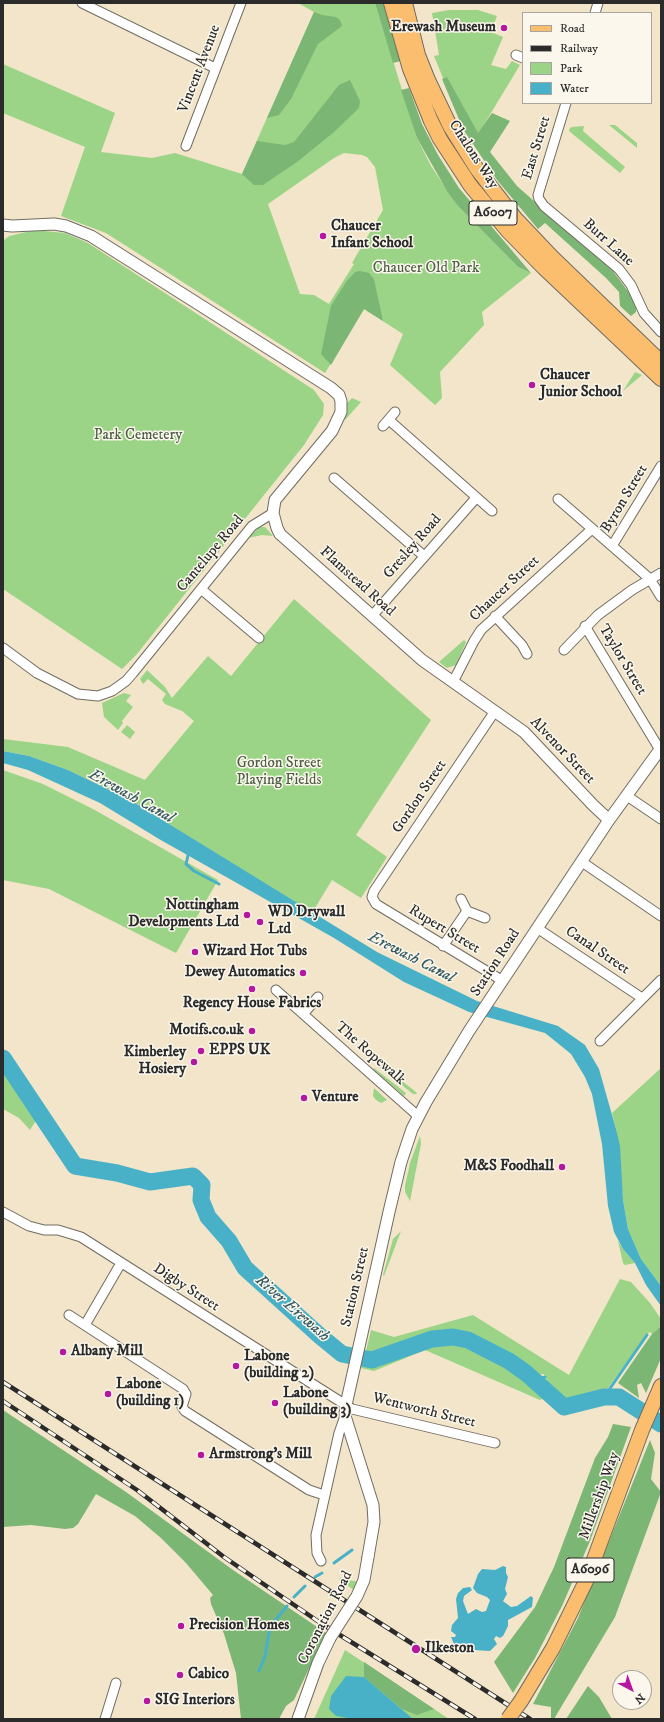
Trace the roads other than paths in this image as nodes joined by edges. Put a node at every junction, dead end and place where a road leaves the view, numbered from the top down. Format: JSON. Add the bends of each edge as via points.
{"nodes":[{"id":1,"x":82,"y":3,"type":"edge"},
{"id":2,"x":241,"y":3,"type":"edge"},
{"id":3,"x":391,"y":3,"type":"edge"},
{"id":4,"x":405,"y":3,"type":"edge"},
{"id":5,"x":215,"y":68,"type":"junction"},
{"id":6,"x":566,"y":104,"type":"edge"},
{"id":7,"x":186,"y":146,"type":"dead end"},
{"id":8,"x":540,"y":202,"type":"joint"},
{"id":9,"x":3,"y":225,"type":"edge"},
{"id":10,"x":661,"y":332,"type":"edge"},
{"id":11,"x":661,"y":362,"type":"edge"},
{"id":12,"x":661,"y":379,"type":"edge"},
{"id":13,"x":395,"y":412,"type":"dead end"},
{"id":14,"x":661,"y":466,"type":"edge"},
{"id":15,"x":334,"y":478,"type":"dead end"},
{"id":16,"x":476,"y":498,"type":"junction"},
{"id":17,"x":558,"y":499,"type":"dead end"},
{"id":18,"x":492,"y":511,"type":"dead end"},
{"id":19,"x":273,"y":513,"type":"junction"},
{"id":20,"x":592,"y":529,"type":"junction"},
{"id":21,"x":612,"y":546,"type":"junction"},
{"id":22,"x":424,"y":556,"type":"junction"},
{"id":23,"x":661,"y":573,"type":"edge"},
{"id":24,"x":650,"y":579,"type":"junction"},
{"id":25,"x":201,"y":589,"type":"junction"},
{"id":26,"x":661,"y":597,"type":"edge"},
{"id":27,"x":372,"y":616,"type":"junction"},
{"id":28,"x":495,"y":616,"type":"junction"},
{"id":29,"x":585,"y":626,"type":"junction"},
{"id":30,"x":259,"y":638,"type":"dead end"},
{"id":31,"x":3,"y":648,"type":"edge"},
{"id":32,"x":564,"y":650,"type":"dead end"},
{"id":33,"x":527,"y":654,"type":"dead end"},
{"id":34,"x":431,"y":667,"type":"joint"},
{"id":35,"x":453,"y":682,"type":"junction"},
{"id":36,"x":495,"y":711,"type":"junction"},
{"id":37,"x":660,"y":749,"type":"edge"},
{"id":38,"x":627,"y":796,"type":"junction"},
{"id":39,"x":661,"y":819,"type":"edge"},
{"id":40,"x":609,"y":820,"type":"junction"},
{"id":41,"x":582,"y":862,"type":"junction"},
{"id":42,"x":461,"y":899,"type":"dead end"},
{"id":43,"x":373,"y":900,"type":"joint"},
{"id":44,"x":467,"y":911,"type":"junction"},
{"id":45,"x":661,"y":916,"type":"edge"},
{"id":46,"x":485,"y":918,"type":"dead end"},
{"id":47,"x":537,"y":928,"type":"junction"},
{"id":48,"x":443,"y":946,"type":"junction"},
{"id":49,"x":661,"y":980,"type":"edge"},
{"id":50,"x":503,"y":981,"type":"junction"},
{"id":51,"x":276,"y":990,"type":"dead end"},
{"id":52,"x":318,"y":997,"type":"dead end"},
{"id":53,"x":642,"y":998,"type":"junction"},
{"id":54,"x":303,"y":1014,"type":"junction"},
{"id":55,"x":600,"y":1041,"type":"dead end"},
{"id":56,"x":418,"y":1116,"type":"junction"},
{"id":57,"x":3,"y":1212,"type":"edge"},
{"id":58,"x":389,"y":1212,"type":"joint"},
{"id":59,"x":121,"y":1263,"type":"junction"},
{"id":60,"x":69,"y":1315,"type":"dead end"},
{"id":61,"x":85,"y":1325,"type":"junction"},
{"id":62,"x":659,"y":1391,"type":"edge"},
{"id":63,"x":345,"y":1411,"type":"junction"},
{"id":64,"x":351,"y":1436,"type":"joint"},
{"id":65,"x":495,"y":1443,"type":"dead end"},
{"id":66,"x":324,"y":1495,"type":"junction"},
{"id":67,"x":321,"y":1561,"type":"dead end"},
{"id":68,"x":116,"y":1683,"type":"dead end"},
{"id":69,"x":105,"y":1719,"type":"edge"},
{"id":70,"x":298,"y":1719,"type":"edge"},
{"id":71,"x":508,"y":1719,"type":"edge"}],
"edges":[{"from":1,"to":5,"type":"street"},
{"from":2,"to":5,"type":"street","name":"Vincent Avenue"},
{"from":3,"to":12,"type":"main road","name":"Chalons Way","number":"A6007","via":[[410,69],[423,102],[440,139],[470,185],[507,230],[539,263]]},
{"from":4,"to":11,"type":"main road","name":"Chalons Way","number":"A6007","via":[[418,55],[428,80],[450,126],[477,169],[510,212],[552,257]]},
{"from":5,"to":7,"type":"street","name":"Vincent Avenue"},
{"from":6,"to":8,"type":"street","name":"East Street","via":[[538,195]]},
{"from":8,"to":10,"type":"street","name":"Burr Lane","via":[[619,269],[631,285],[644,313]]},
{"from":9,"to":19,"type":"street","via":[[54,224],[90,236],[339,395],[341,412],[332,431],[278,495]]},
{"from":13,"to":16,"type":"street","via":[[386,423]]},
{"from":14,"to":21,"type":"street","name":"Byron Street"},
{"from":15,"to":22,"type":"street","via":[[344,493]]},
{"from":16,"to":18,"type":"street"},
{"from":16,"to":22,"type":"street","name":"Gresley Road"},
{"from":17,"to":20,"type":"street"},
{"from":19,"to":25,"type":"street","name":"Cantelupe Road","via":[[252,526]]},
{"from":19,"to":27,"type":"street","name":"Flamstead Road","via":[[280,534]]},
{"from":20,"to":21,"type":"street"},
{"from":20,"to":28,"type":"street","name":"Chaucer Street"},
{"from":21,"to":24,"type":"street"},
{"from":22,"to":27,"type":"street","name":"Gresley Road"},
{"from":23,"to":24,"type":"street"},
{"from":24,"to":26,"type":"street"},
{"from":24,"to":29,"type":"street","via":[[598,614]]},
{"from":25,"to":30,"type":"street"},
{"from":25,"to":31,"type":"street","name":"Cantelupe Road","via":[[126,681],[105,694],[85,695],[69,690],[37,673]]},
{"from":27,"to":34,"type":"street","name":"Flamstead Road"},
{"from":28,"to":33,"type":"street"},
{"from":28,"to":35,"type":"street","name":"Chaucer Street","via":[[477,635]]},
{"from":29,"to":32,"type":"street"},
{"from":29,"to":37,"type":"street","name":"Taylor Street"},
{"from":34,"to":35,"type":"street","name":"Alvenor Street"},
{"from":35,"to":36,"type":"street","name":"Alvenor Street"},
{"from":36,"to":40,"type":"street","name":"Alvenor Street","via":[[533,740]]},
{"from":36,"to":43,"type":"street","name":"Gordon Street","via":[[374,891]]},
{"from":37,"to":38,"type":"street","name":"Station Road"},
{"from":38,"to":39,"type":"street"},
{"from":38,"to":40,"type":"street","name":"Station Road"},
{"from":40,"to":41,"type":"street","name":"Station Road"},
{"from":41,"to":45,"type":"street"},
{"from":41,"to":47,"type":"street","name":"Station Road"},
{"from":42,"to":44,"type":"street"},
{"from":43,"to":48,"type":"street","name":"Rupert Street"},
{"from":44,"to":46,"type":"street"},
{"from":44,"to":48,"type":"street"},
{"from":47,"to":50,"type":"street","name":"Station Road"},
{"from":47,"to":53,"type":"street","name":"Canal Street"},
{"from":48,"to":50,"type":"street","name":"Rupert Street"},
{"from":49,"to":53,"type":"street"},
{"from":50,"to":56,"type":"street","name":"Station Road"},
{"from":51,"to":54,"type":"street","name":"The Ropewalk"},
{"from":52,"to":54,"type":"street"},
{"from":53,"to":55,"type":"street"},
{"from":54,"to":56,"type":"street","name":"The Ropewalk"},
{"from":56,"to":58,"type":"street","name":"Station Road","via":[[401,1162]]},
{"from":57,"to":59,"type":"street","name":"Digby Street","via":[[29,1226],[58,1230],[81,1237]]},
{"from":58,"to":63,"type":"street","name":"Station Street"},
{"from":59,"to":61,"type":"street"},
{"from":59,"to":63,"type":"street","name":"Digby Street"},
{"from":60,"to":61,"type":"street"},
{"from":61,"to":66,"type":"street","via":[[184,1389],[184,1411],[309,1490]]},
{"from":62,"to":71,"type":"main road","name":"Millership Way","number":"A6096","bridge":true,"via":[[586,1581],[553,1648]]},
{"from":63,"to":64,"type":"street","name":"Station Street"},
{"from":63,"to":65,"type":"street","name":"Wentworth Street","via":[[352,1409]]},
{"from":63,"to":66,"type":"street","name":"Station Street"},
{"from":64,"to":70,"type":"street","name":"Coronation Road","bridge":true,"via":[[373,1505],[374,1522],[364,1580],[318,1663]]},
{"from":66,"to":67,"type":"street","name":"Station Street","via":[[316,1536],[317,1553]]},
{"from":68,"to":69,"type":"street"}]}
